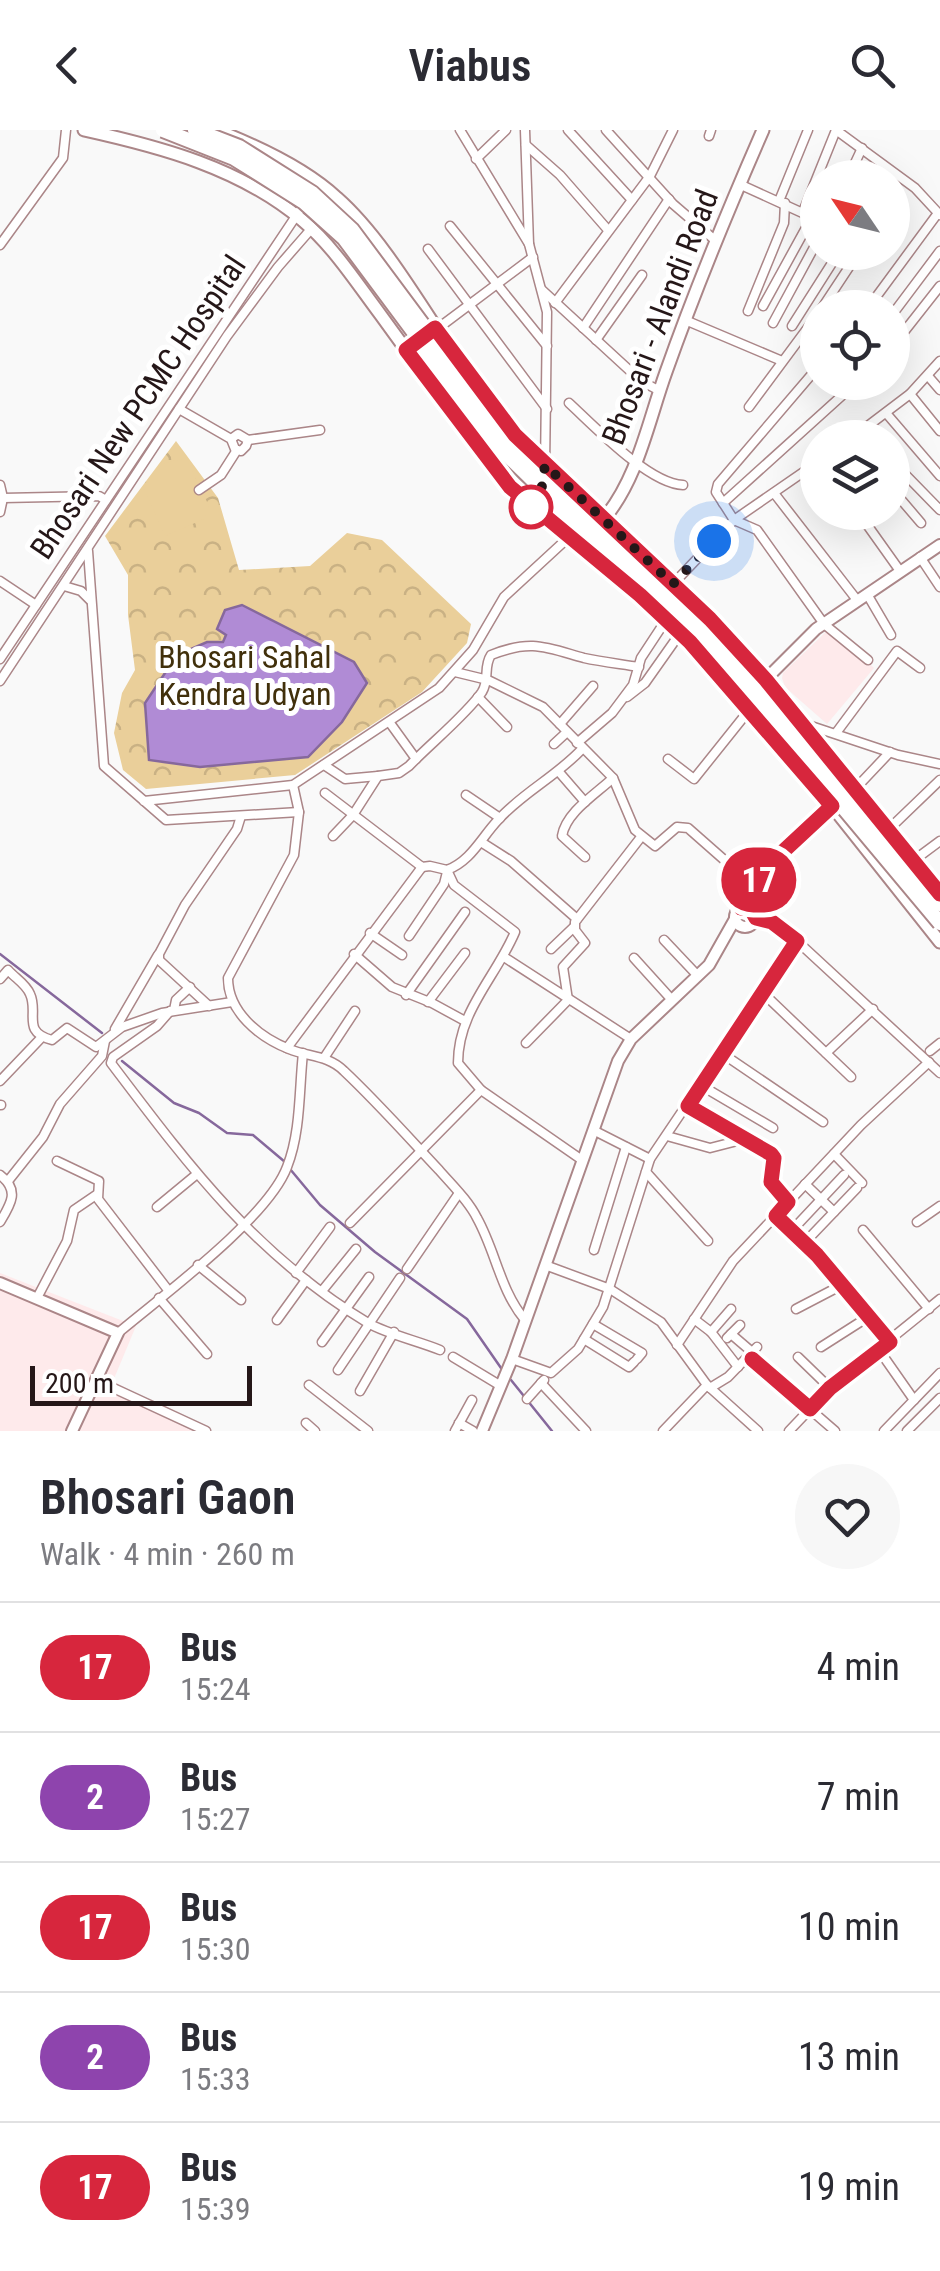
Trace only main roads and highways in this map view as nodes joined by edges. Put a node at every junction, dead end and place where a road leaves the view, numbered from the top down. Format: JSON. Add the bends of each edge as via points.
{"nodes":[{"id":1,"x":84,"y":130,"type":"edge"},
{"id":2,"x":162,"y":130,"type":"edge"},
{"id":3,"x":195,"y":130,"type":"edge"},
{"id":4,"x":216,"y":130,"type":"edge"},
{"id":5,"x":763,"y":130,"type":"edge"},
{"id":6,"x":440,"y":326,"type":"junction"},
{"id":7,"x":406,"y":350,"type":"junction"},
{"id":8,"x":603,"y":520,"type":"junction"},
{"id":9,"x":940,"y":894,"type":"edge"},
{"id":10,"x":940,"y":904,"type":"edge"},
{"id":11,"x":940,"y":923,"type":"edge"},
{"id":12,"x":940,"y":942,"type":"edge"}],
"edges":[{"from":1,"to":7,"type":"main road","via":[[203,163],[295,216],[334,253]]},
{"from":2,"to":11,"type":"highway","bridge":true,"via":[[234,158],[304,202],[344,238],[500,449],[730,672]]},
{"from":3,"to":10,"type":"highway","bridge":true,"via":[[239,147],[312,193],[352,230],[509,441],[739,665]]},
{"from":4,"to":6,"type":"main road","via":[[338,198]]},
{"from":5,"to":8,"type":"main road","name":"Bhosari - Alandi Road","via":[[636,462]]},
{"from":6,"to":7,"type":"main road"},
{"from":6,"to":8,"type":"main road","via":[[492,407]]},
{"from":7,"to":12,"type":"main road","via":[[484,457],[538,513],[680,633],[747,705]]},
{"from":8,"to":9,"type":"main road","via":[[766,680]]}]}
